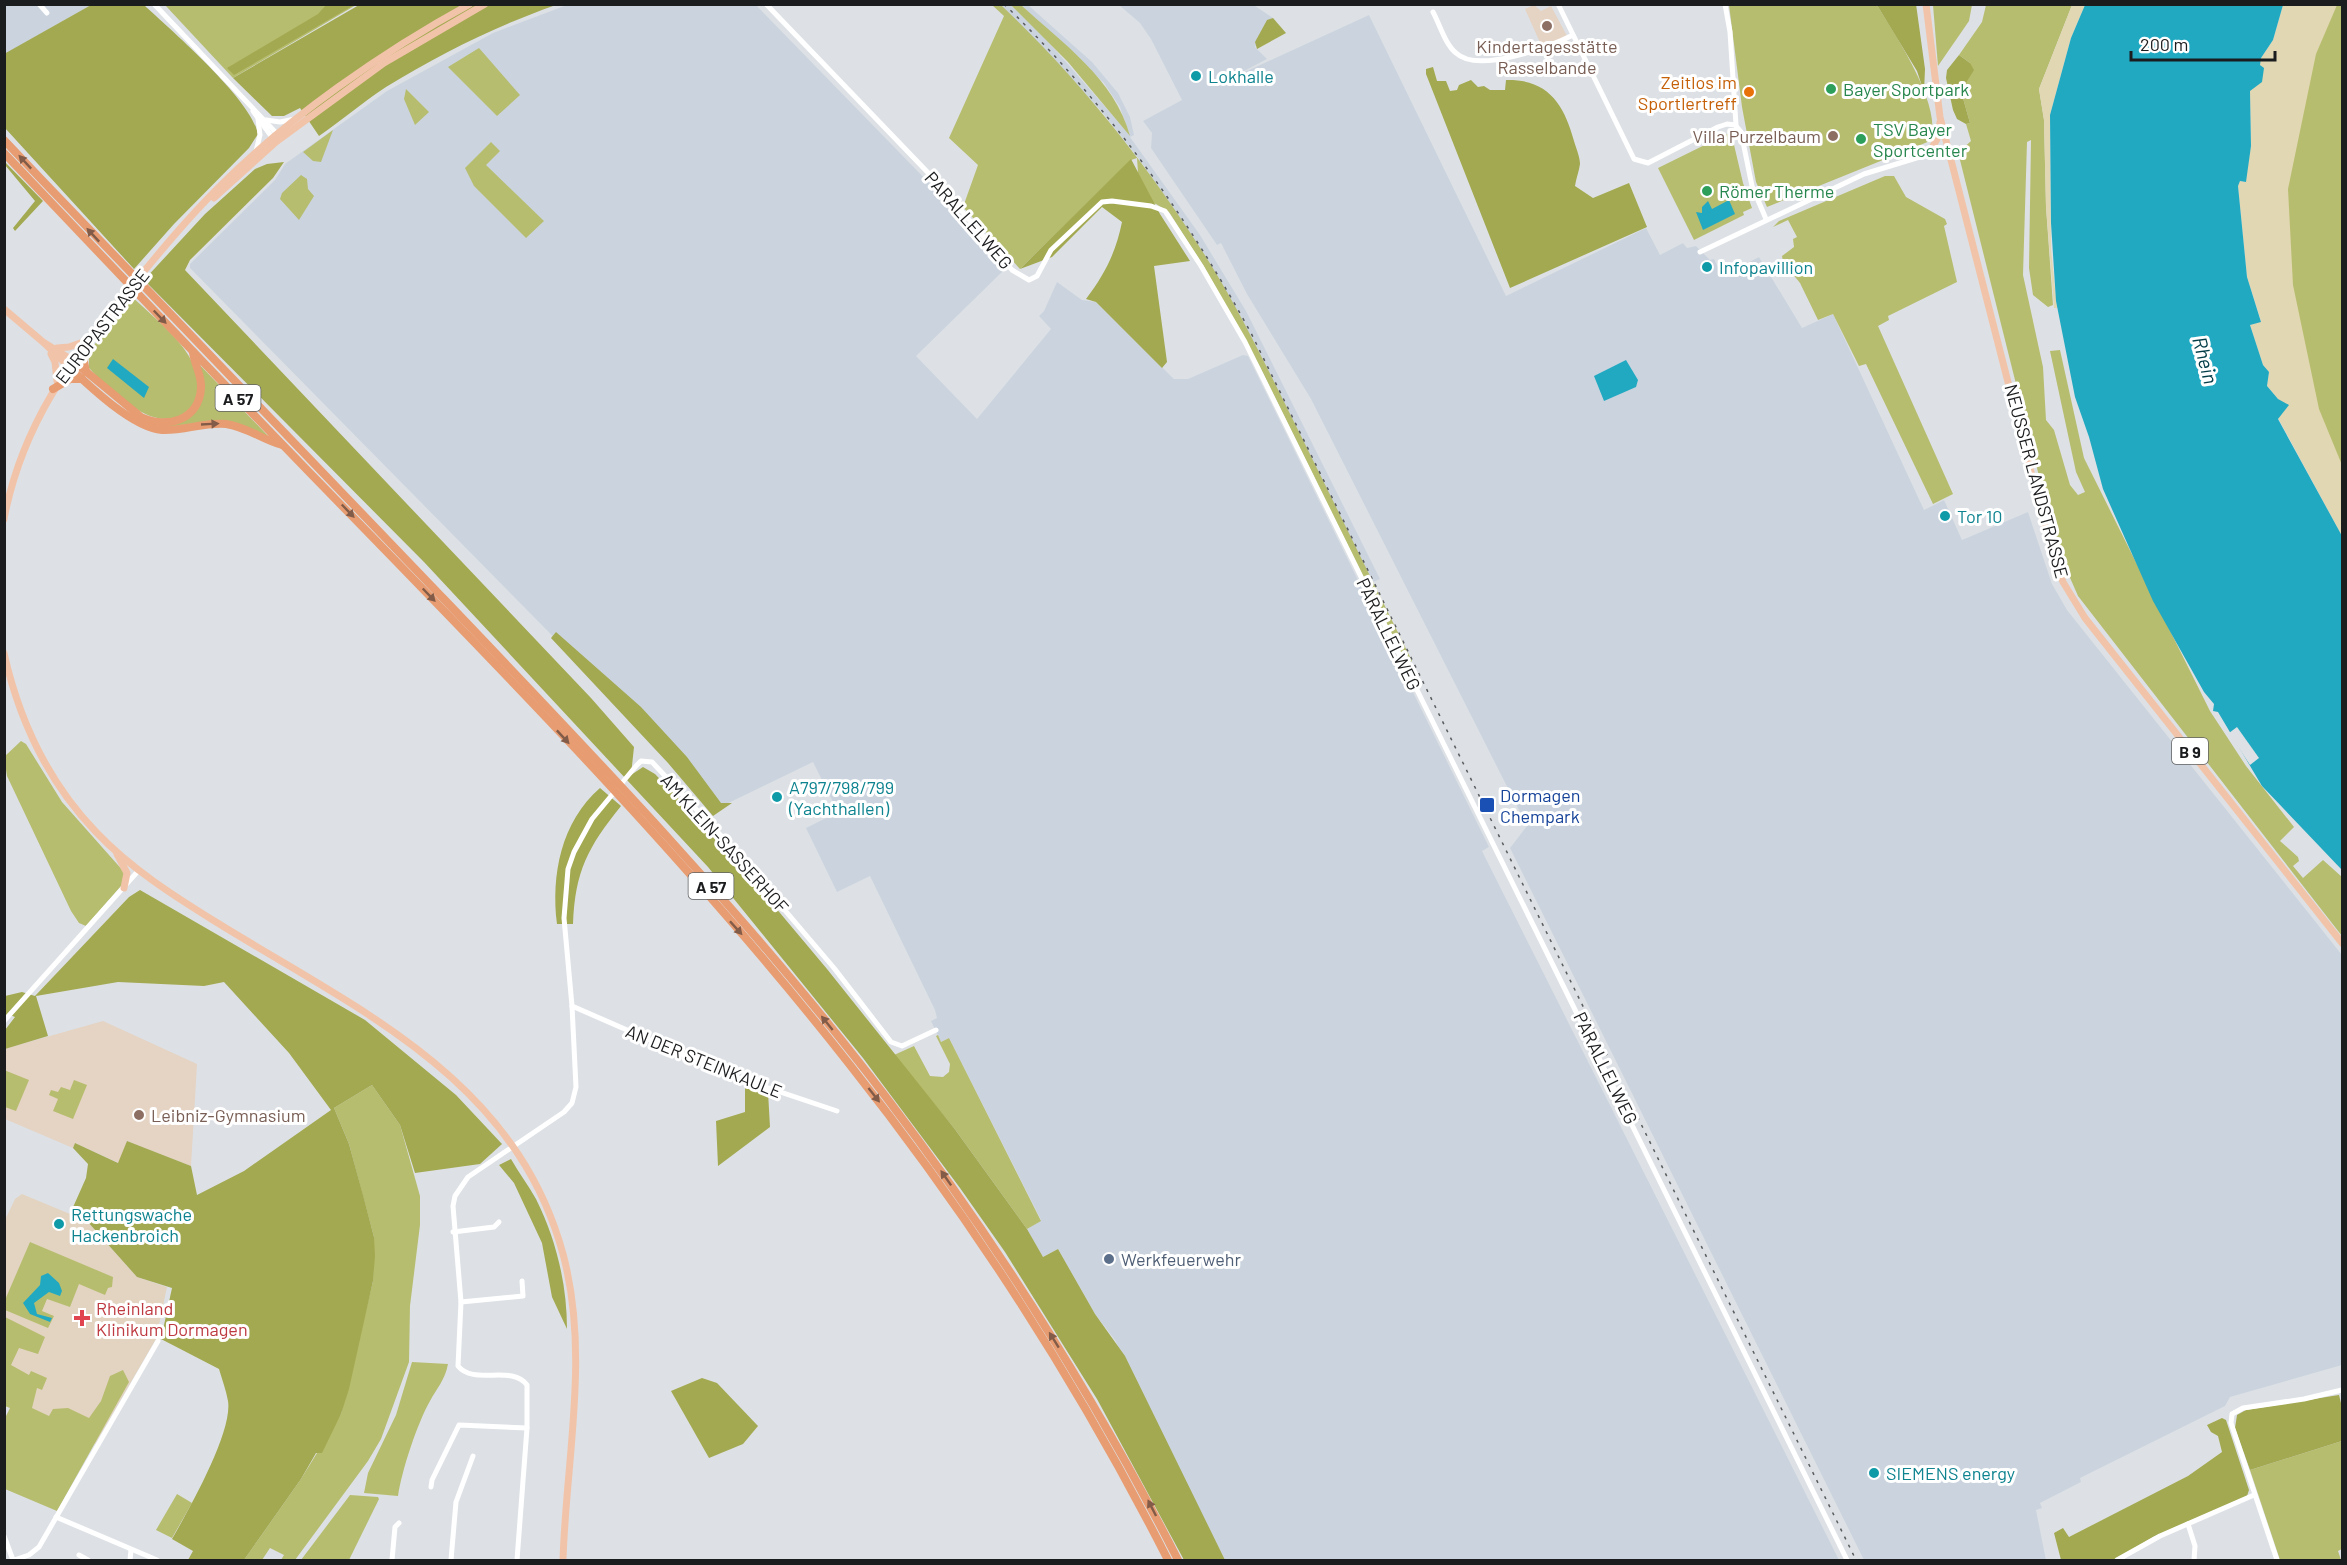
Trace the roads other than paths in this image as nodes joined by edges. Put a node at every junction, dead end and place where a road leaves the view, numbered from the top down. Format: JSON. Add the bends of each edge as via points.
{"nodes":[{"id":1,"x":39,"y":4,"type":"edge"},
{"id":2,"x":154,"y":4,"type":"edge"},
{"id":3,"x":470,"y":4,"type":"edge"},
{"id":4,"x":485,"y":4,"type":"edge"},
{"id":5,"x":766,"y":4,"type":"edge"},
{"id":6,"x":1558,"y":4,"type":"edge"},
{"id":7,"x":1725,"y":4,"type":"edge"},
{"id":8,"x":1926,"y":4,"type":"edge"},
{"id":9,"x":1433,"y":12,"type":"dead end"},
{"id":10,"x":46,"y":13,"type":"dead end"},
{"id":11,"x":1573,"y":35,"type":"junction"},
{"id":12,"x":247,"y":102,"type":"junction"},
{"id":13,"x":1940,"y":117,"type":"junction"},
{"id":14,"x":257,"y":118,"type":"junction"},
{"id":15,"x":300,"y":118,"type":"junction"},
{"id":16,"x":266,"y":120,"type":"junction"},
{"id":17,"x":1737,"y":126,"type":"junction"},
{"id":18,"x":277,"y":139,"type":"junction"},
{"id":19,"x":4,"y":140,"type":"edge"},
{"id":20,"x":1949,"y":148,"type":"junction"},
{"id":21,"x":4,"y":153,"type":"edge"},
{"id":22,"x":1929,"y":153,"type":"junction"},
{"id":23,"x":255,"y":154,"type":"junction"},
{"id":24,"x":196,"y":213,"type":"junction"},
{"id":25,"x":1766,"y":219,"type":"junction"},
{"id":26,"x":1700,"y":252,"type":"dead end"},
{"id":27,"x":124,"y":274,"type":"junction"},
{"id":28,"x":142,"y":292,"type":"junction"},
{"id":29,"x":4,"y":309,"type":"edge"},
{"id":30,"x":86,"y":341,"type":"junction"},
{"id":31,"x":53,"y":350,"type":"junction"},
{"id":32,"x":193,"y":352,"type":"junction"},
{"id":33,"x":70,"y":363,"type":"junction"},
{"id":34,"x":84,"y":376,"type":"junction"},
{"id":35,"x":55,"y":386,"type":"junction"},
{"id":36,"x":284,"y":445,"type":"junction"},
{"id":37,"x":4,"y":519,"type":"edge"},
{"id":38,"x":4,"y":653,"type":"edge"},
{"id":39,"x":110,"y":845,"type":"junction"},
{"id":40,"x":140,"y":870,"type":"junction"},
{"id":41,"x":124,"y":888,"type":"junction"},
{"id":42,"x":2343,"y":943,"type":"edge"},
{"id":43,"x":573,"y":1006,"type":"junction"},
{"id":44,"x":4,"y":1021,"type":"edge"},
{"id":45,"x":936,"y":1030,"type":"dead end"},
{"id":46,"x":837,"y":1111,"type":"dead end"},
{"id":47,"x":514,"y":1147,"type":"junction"},
{"id":48,"x":499,"y":1222,"type":"dead end"},
{"id":49,"x":453,"y":1232,"type":"junction"},
{"id":50,"x":522,"y":1281,"type":"dead end"},
{"id":51,"x":461,"y":1302,"type":"junction"},
{"id":52,"x":158,"y":1341,"type":"dead end"},
{"id":53,"x":2343,"y":1390,"type":"edge"},
{"id":54,"x":527,"y":1428,"type":"junction"},
{"id":55,"x":473,"y":1456,"type":"dead end"},
{"id":56,"x":431,"y":1487,"type":"dead end"},
{"id":57,"x":2254,"y":1495,"type":"junction"},
{"id":58,"x":57,"y":1517,"type":"junction"},
{"id":59,"x":399,"y":1523,"type":"dead end"},
{"id":60,"x":2188,"y":1524,"type":"junction"},
{"id":61,"x":4,"y":1536,"type":"edge"},
{"id":62,"x":131,"y":1550,"type":"junction"},
{"id":63,"x":79,"y":1556,"type":"dead end"},
{"id":64,"x":13,"y":1560,"type":"edge"},
{"id":65,"x":88,"y":1560,"type":"edge"},
{"id":66,"x":130,"y":1560,"type":"edge"},
{"id":67,"x":157,"y":1560,"type":"edge"},
{"id":68,"x":392,"y":1560,"type":"edge"},
{"id":69,"x":451,"y":1560,"type":"edge"},
{"id":70,"x":517,"y":1560,"type":"edge"},
{"id":71,"x":563,"y":1560,"type":"edge"},
{"id":72,"x":1168,"y":1560,"type":"edge"},
{"id":73,"x":1178,"y":1560,"type":"edge"},
{"id":74,"x":1847,"y":1560,"type":"edge"},
{"id":75,"x":2116,"y":1560,"type":"edge"},
{"id":76,"x":2194,"y":1560,"type":"edge"},
{"id":77,"x":2277,"y":1560,"type":"edge"}],
"edges":[{"from":1,"to":10,"type":"street"},
{"from":2,"to":12,"type":"street"},
{"from":3,"to":15,"type":"main road","name":"EUROPASTRASSE","via":[[381,57]]},
{"from":4,"to":18,"type":"main road","name":"EUROPASTRASSE","via":[[384,63]]},
{"from":5,"to":74,"type":"street","name":"PARALLELWEG","via":[[1023,278],[1037,276],[1051,250],[1098,204],[1125,202],[1165,211],[1245,342]]},
{"from":6,"to":11,"type":"street"},
{"from":7,"to":17,"type":"street"},
{"from":8,"to":13,"type":"main road","number":"B 9"},
{"from":9,"to":11,"type":"street","via":[[1449,46],[1465,59],[1533,52]]},
{"from":11,"to":17,"type":"street","via":[[1639,162],[1648,162],[1724,125]]},
{"from":12,"to":14,"type":"street"},
{"from":12,"to":16,"type":"street"},
{"from":13,"to":20,"type":"main road","number":"B 9"},
{"from":13,"to":22,"type":"main road","via":[[1937,139]]},
{"from":14,"to":18,"type":"street"},
{"from":14,"to":23,"type":"street","via":[[260,135]]},
{"from":15,"to":16,"type":"street"},
{"from":15,"to":18,"type":"main road","name":"EUROPASTRASSE"},
{"from":16,"to":18,"type":"street"},
{"from":17,"to":25,"type":"street","via":[[1752,186]]},
{"from":18,"to":23,"type":"main road","name":"EUROPASTRASSE"},
{"from":18,"to":24,"type":"main road","name":"EUROPASTRASSE"},
{"from":27,"to":19,"type":"highway","number":"A 57","one_way":true},
{"from":20,"to":22,"type":"street"},
{"from":20,"to":42,"type":"main road","name":"NEUSSER LANDSTRASSE","number":"B 9","via":[[2049,542],[2063,582],[2085,618]]},
{"from":21,"to":27,"type":"highway","number":"A 57"},
{"from":22,"to":25,"type":"street","via":[[1864,174]]},
{"from":23,"to":24,"type":"main road","name":"EUROPASTRASSE"},
{"from":24,"to":30,"type":"main road","name":"EUROPASTRASSE"},
{"from":25,"to":26,"type":"street"},
{"from":27,"to":28,"type":"highway","number":"A 57"},
{"from":28,"to":32,"type":"highway","number":"A 57","one_way":true},
{"from":73,"to":28,"type":"highway","number":"A 57","one_way":true,"via":[[1098,1411],[1039,1315],[937,1165],[823,1017],[640,806]]},
{"from":29,"to":31,"type":"main road"},
{"from":30,"to":31,"type":"main road"},
{"from":30,"to":33,"type":"main road","name":"EUROPASTRASSE"},
{"from":30,"to":34,"type":"highway"},
{"from":31,"to":33,"type":"main road"},
{"from":31,"to":35,"type":"main road"},
{"from":32,"to":34,"type":"highway","via":[[201,378],[200,396],[191,411],[171,423],[141,417]]},
{"from":32,"to":36,"type":"highway","number":"A 57"},
{"from":33,"to":34,"type":"highway"},
{"from":33,"to":35,"type":"main road","name":"EUROPASTRASSE"},
{"from":34,"to":35,"type":"highway"},
{"from":34,"to":36,"type":"highway","one_way":true,"via":[[137,422],[150,428],[171,430],[227,424]]},
{"from":35,"to":37,"type":"main road","name":"EUROPASTRASSE","via":[[20,460]]},
{"from":36,"to":72,"type":"highway","number":"A 57","one_way":true,"via":[[635,814],[849,1062],[929,1169],[1033,1322],[1111,1451]]},
{"from":38,"to":39,"type":"main road","via":[[15,696],[39,752],[70,802]]},
{"from":39,"to":40,"type":"main road"},
{"from":39,"to":41,"type":"main road","via":[[125,868]]},
{"from":40,"to":41,"type":"street"},
{"from":40,"to":47,"type":"main road","via":[[194,909],[412,1044],[473,1096]]},
{"from":41,"to":44,"type":"street"},
{"from":43,"to":45,"type":"street","name":"AM KLEIN-SASSERHOF","via":[[564,918],[565,884],[582,836],[641,761],[652,762],[664,774],[827,960],[891,1042],[902,1046]]},
{"from":43,"to":46,"type":"street","name":"AN DER STEINKAULE","via":[[729,1075]]},
{"from":43,"to":47,"type":"street","name":"AM KLEIN-SASSERHOF","via":[[576,1087],[572,1103]]},
{"from":47,"to":49,"type":"street","via":[[461,1185],[453,1206]]},
{"from":47,"to":71,"type":"main road","via":[[549,1213],[563,1254],[572,1301],[575,1374]]},
{"from":48,"to":49,"type":"street","via":[[494,1227]]},
{"from":49,"to":51,"type":"street"},
{"from":50,"to":51,"type":"street","via":[[523,1299]]},
{"from":51,"to":54,"type":"street","via":[[458,1366],[466,1373],[525,1381]]},
{"from":52,"to":58,"type":"street"},
{"from":53,"to":57,"type":"street","via":[[2243,1408],[2232,1414],[2231,1423]]},
{"from":54,"to":56,"type":"street","via":[[459,1425]]},
{"from":54,"to":70,"type":"street"},
{"from":55,"to":69,"type":"street","via":[[456,1502]]},
{"from":57,"to":60,"type":"street"},
{"from":57,"to":77,"type":"street"},
{"from":58,"to":62,"type":"street"},
{"from":58,"to":64,"type":"street","via":[[39,1547]]},
{"from":59,"to":68,"type":"street","via":[[395,1527]]},
{"from":60,"to":75,"type":"street"},
{"from":60,"to":76,"type":"street","via":[[2195,1546]]},
{"from":61,"to":64,"type":"street"},
{"from":62,"to":66,"type":"street"},
{"from":62,"to":67,"type":"street"},
{"from":63,"to":65,"type":"street"}]}
